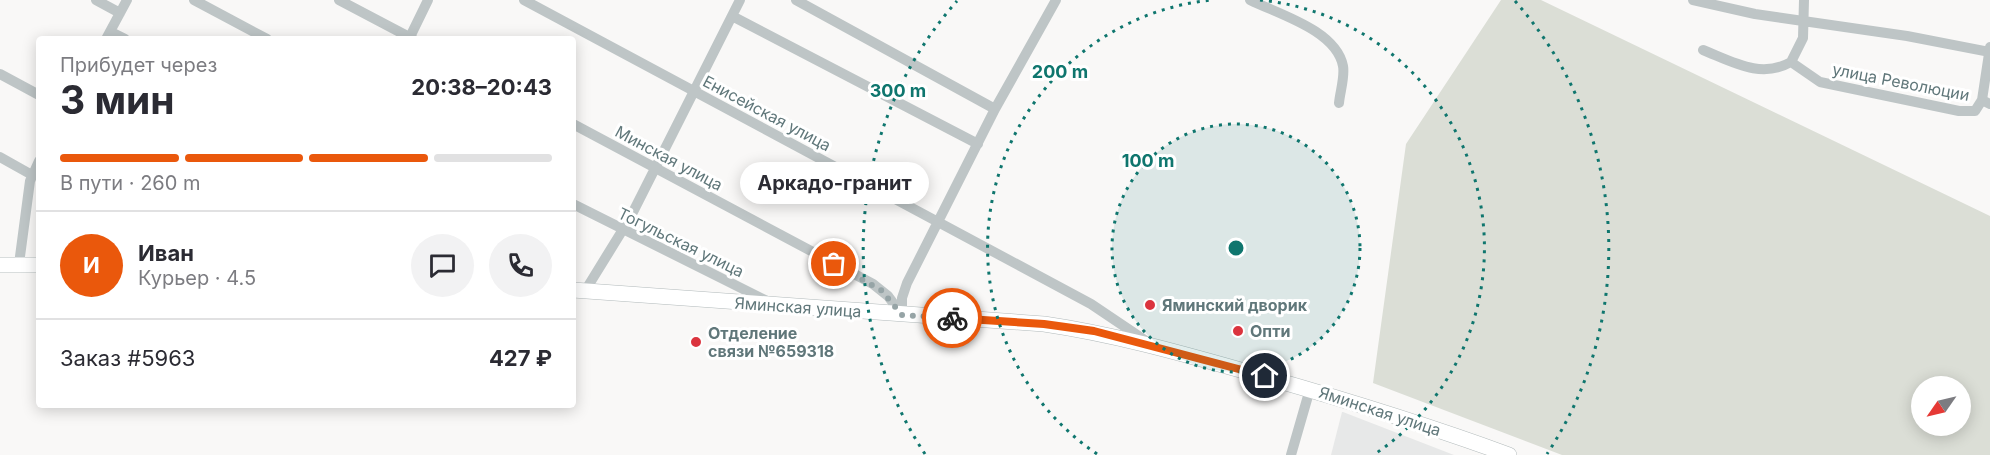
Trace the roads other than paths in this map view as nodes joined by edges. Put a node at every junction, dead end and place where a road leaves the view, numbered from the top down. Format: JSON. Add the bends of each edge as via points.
{"nodes":[{"id":1,"x":96,"y":0,"type":"edge"},
{"id":2,"x":127,"y":0,"type":"edge"},
{"id":3,"x":194,"y":0,"type":"edge"},
{"id":4,"x":339,"y":0,"type":"edge"},
{"id":5,"x":428,"y":0,"type":"edge"},
{"id":6,"x":524,"y":0,"type":"edge"},
{"id":7,"x":740,"y":0,"type":"edge"},
{"id":8,"x":796,"y":0,"type":"edge"},
{"id":9,"x":1056,"y":0,"type":"edge"},
{"id":10,"x":1250,"y":0,"type":"edge"},
{"id":11,"x":1693,"y":0,"type":"edge"},
{"id":12,"x":1804,"y":0,"type":"edge"},
{"id":13,"x":120,"y":13,"type":"junction"},
{"id":14,"x":732,"y":15,"type":"junction"},
{"id":15,"x":1803,"y":19,"type":"junction"},
{"id":16,"x":109,"y":35,"type":"edge"},
{"id":17,"x":261,"y":36,"type":"edge"},
{"id":18,"x":407,"y":36,"type":"edge"},
{"id":19,"x":412,"y":36,"type":"edge"},
{"id":20,"x":1703,"y":50,"type":"dead end"},
{"id":21,"x":1990,"y":50,"type":"edge"},
{"id":22,"x":1791,"y":62,"type":"junction"},
{"id":23,"x":0,"y":74,"type":"edge"},
{"id":24,"x":693,"y":91,"type":"junction"},
{"id":25,"x":36,"y":93,"type":"edge"},
{"id":26,"x":1986,"y":102,"type":"edge"},
{"id":27,"x":1339,"y":103,"type":"dead end"},
{"id":28,"x":995,"y":109,"type":"junction"},
{"id":29,"x":576,"y":126,"type":"edge"},
{"id":30,"x":978,"y":144,"type":"junction"},
{"id":31,"x":0,"y":157,"type":"edge"},
{"id":32,"x":36,"y":167,"type":"edge"},
{"id":33,"x":655,"y":168,"type":"junction"},
{"id":34,"x":32,"y":175,"type":"junction"},
{"id":35,"x":576,"y":206,"type":"edge"},
{"id":36,"x":938,"y":222,"type":"junction"},
{"id":37,"x":622,"y":231,"type":"junction"},
{"id":38,"x":19,"y":264,"type":"junction"},
{"id":39,"x":0,"y":265,"type":"edge"},
{"id":40,"x":36,"y":265,"type":"edge"},
{"id":41,"x":579,"y":290,"type":"edge"},
{"id":42,"x":777,"y":305,"type":"junction"},
{"id":43,"x":902,"y":315,"type":"junction"},
{"id":44,"x":1151,"y":345,"type":"junction"},
{"id":45,"x":1310,"y":389,"type":"junction"},
{"id":46,"x":1290,"y":455,"type":"edge"},
{"id":47,"x":1509,"y":455,"type":"edge"}],
"edges":[{"from":1,"to":13,"type":"street"},
{"from":2,"to":13,"type":"street"},
{"from":3,"to":17,"type":"street"},
{"from":4,"to":18,"type":"street"},
{"from":5,"to":19,"type":"street"},
{"from":6,"to":24,"type":"street","name":"Енисейская улица"},
{"from":7,"to":14,"type":"street"},
{"from":8,"to":28,"type":"street"},
{"from":9,"to":28,"type":"street"},
{"from":10,"to":27,"type":"street","via":[[1305,24],[1325,39],[1343,68]]},
{"from":11,"to":15,"type":"street","via":[[1755,14]]},
{"from":12,"to":15,"type":"street"},
{"from":13,"to":16,"type":"street"},
{"from":14,"to":24,"type":"street"},
{"from":14,"to":30,"type":"street"},
{"from":15,"to":21,"type":"street"},
{"from":15,"to":22,"type":"street","via":[[1803,38]]},
{"from":20,"to":22,"type":"street","via":[[1757,71]]},
{"from":21,"to":26,"type":"street"},
{"from":22,"to":26,"type":"street","name":"улица Революции","via":[[1820,82],[1931,106],[1969,112]]},
{"from":23,"to":25,"type":"street"},
{"from":24,"to":33,"type":"street"},
{"from":24,"to":36,"type":"street","name":"Енисейская улица"},
{"from":28,"to":30,"type":"street"},
{"from":29,"to":33,"type":"street","name":"Минская улица"},
{"from":30,"to":36,"type":"street"},
{"from":31,"to":34,"type":"street"},
{"from":32,"to":34,"type":"street"},
{"from":33,"to":37,"type":"street"},
{"from":33,"to":43,"type":"street","name":"Минская улица","via":[[873,284]]},
{"from":34,"to":38,"type":"street"},
{"from":35,"to":37,"type":"street","name":"Тогульская улица"},
{"from":36,"to":43,"type":"street","via":[[904,290]]},
{"from":36,"to":44,"type":"street","name":"Енисейская улица","via":[[1091,304]]},
{"from":37,"to":41,"type":"street"},
{"from":37,"to":42,"type":"street","name":"Тогульская улица"},
{"from":38,"to":39,"type":"main road"},
{"from":38,"to":40,"type":"main road"},
{"from":41,"to":42,"type":"main road","name":"Яминская улица"},
{"from":42,"to":43,"type":"main road","name":"Яминская улица"},
{"from":43,"to":44,"type":"main road","name":"Яминская улица","via":[[1044,324]]},
{"from":44,"to":45,"type":"main road","name":"Яминская улица"},
{"from":45,"to":46,"type":"street"},
{"from":45,"to":47,"type":"main road","name":"Яминская улица"}]}
